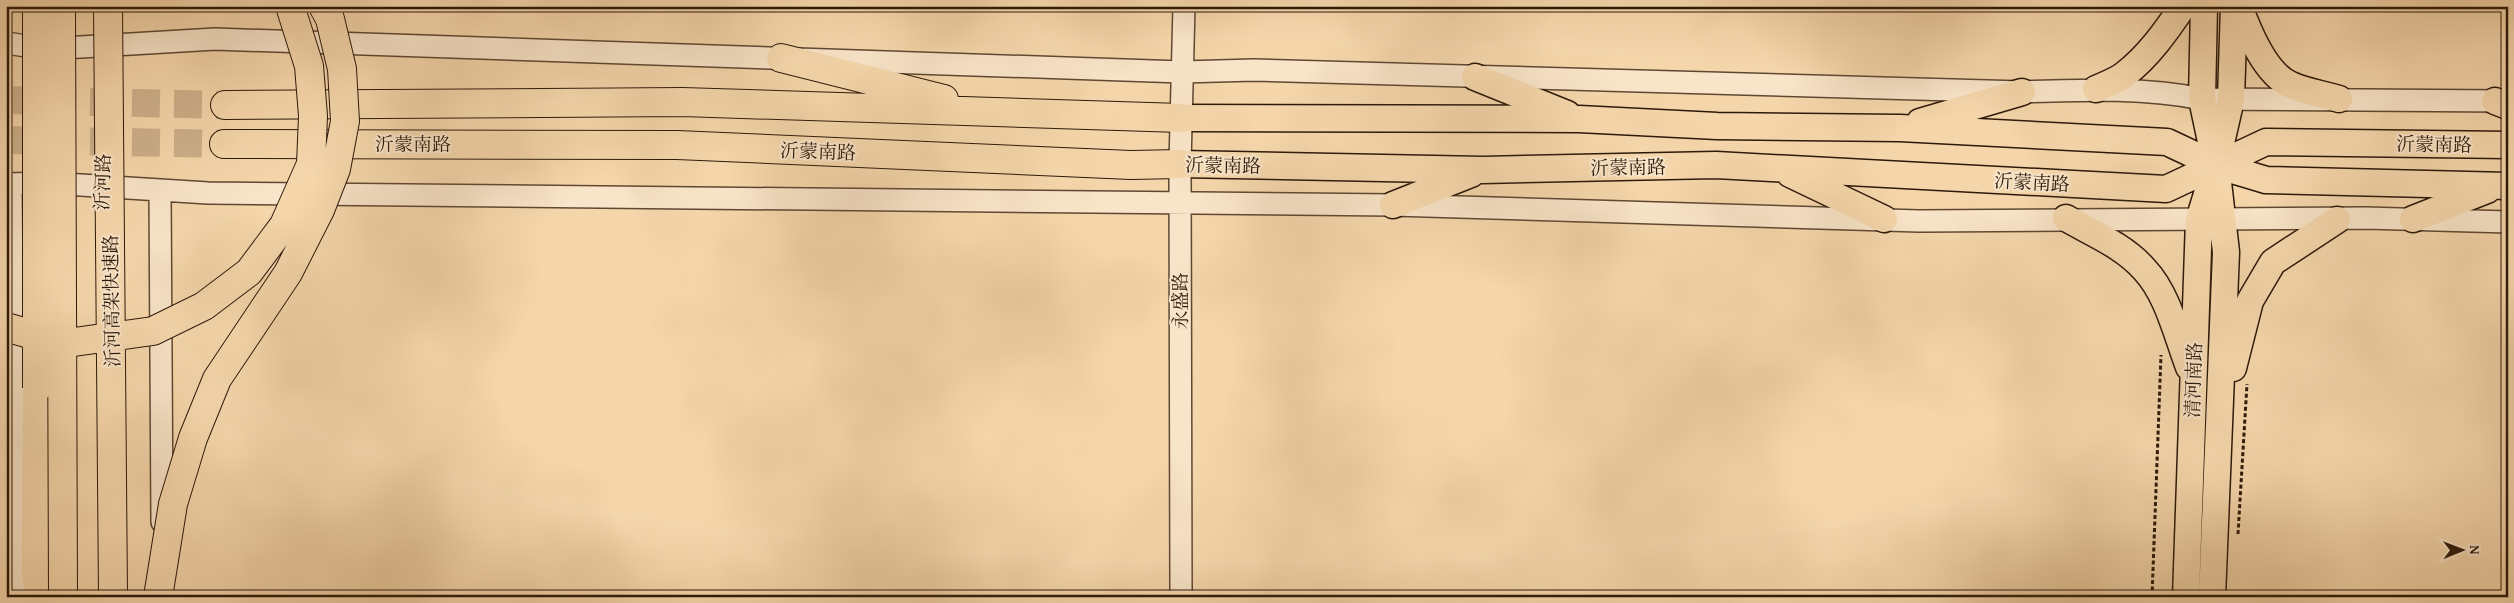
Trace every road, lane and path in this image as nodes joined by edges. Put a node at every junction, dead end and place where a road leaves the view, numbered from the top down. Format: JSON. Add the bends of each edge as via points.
{"nodes":[{"id":1,"x":37,"y":6,"type":"edge"},
{"id":2,"x":48,"y":6,"type":"edge"},
{"id":3,"x":61,"y":6,"type":"edge"},
{"id":4,"x":102,"y":6,"type":"edge"},
{"id":5,"x":108,"y":6,"type":"edge"},
{"id":6,"x":290,"y":6,"type":"edge"},
{"id":7,"x":322,"y":6,"type":"edge"},
{"id":8,"x":1184,"y":6,"type":"edge"},
{"id":9,"x":2183,"y":6,"type":"edge"},
{"id":10,"x":2204,"y":6,"type":"edge"},
{"id":11,"x":2234,"y":6,"type":"edge"},
{"id":12,"x":2239,"y":6,"type":"edge"},
{"id":13,"x":6,"y":43,"type":"edge"},
{"id":14,"x":103,"y":45,"type":"junction"},
{"id":15,"x":47,"y":49,"type":"junction"},
{"id":16,"x":780,"y":58,"type":"junction"},
{"id":17,"x":1182,"y":72,"type":"junction"},
{"id":18,"x":1475,"y":77,"type":"junction"},
{"id":19,"x":2096,"y":89,"type":"junction"},
{"id":20,"x":2022,"y":92,"type":"junction"},
{"id":21,"x":2231,"y":99,"type":"junction"},
{"id":22,"x":2339,"y":99,"type":"junction"},
{"id":23,"x":2202,"y":100,"type":"junction"},
{"id":24,"x":2504,"y":103,"type":"edge"},
{"id":25,"x":225,"y":105,"type":"tunnel mouth"},
{"id":26,"x":996,"y":112,"type":"junction"},
{"id":27,"x":1181,"y":118,"type":"junction"},
{"id":28,"x":1579,"y":119,"type":"junction"},
{"id":29,"x":1900,"y":128,"type":"junction"},
{"id":30,"x":224,"y":144,"type":"tunnel mouth"},
{"id":31,"x":2508,"y":145,"type":"edge"},
{"id":32,"x":1180,"y":164,"type":"junction"},
{"id":33,"x":2216,"y":165,"type":"junction"},
{"id":34,"x":1778,"y":168,"type":"junction"},
{"id":35,"x":1483,"y":170,"type":"junction"},
{"id":36,"x":49,"y":183,"type":"junction"},
{"id":37,"x":8,"y":184,"type":"edge"},
{"id":38,"x":104,"y":186,"type":"junction"},
{"id":39,"x":2504,"y":186,"type":"edge"},
{"id":40,"x":160,"y":190,"type":"junction"},
{"id":41,"x":1180,"y":204,"type":"junction"},
{"id":42,"x":1392,"y":205,"type":"junction"},
{"id":43,"x":2066,"y":218,"type":"junction"},
{"id":44,"x":1884,"y":219,"type":"junction"},
{"id":45,"x":2414,"y":219,"type":"junction"},
{"id":46,"x":2199,"y":220,"type":"junction"},
{"id":47,"x":2224,"y":220,"type":"junction"},
{"id":48,"x":2337,"y":220,"type":"junction"},
{"id":49,"x":2508,"y":222,"type":"edge"},
{"id":50,"x":6,"y":327,"type":"edge"},
{"id":51,"x":2161,"y":349,"type":"dead end"},
{"id":52,"x":2194,"y":379,"type":"junction"},
{"id":53,"x":2247,"y":380,"type":"dead end"},
{"id":54,"x":2220,"y":417,"type":"junction"},
{"id":55,"x":113,"y":466,"type":"junction"},
{"id":56,"x":2238,"y":535,"type":"dead end"},
{"id":57,"x":15,"y":597,"type":"edge"},
{"id":58,"x":39,"y":597,"type":"edge"},
{"id":59,"x":48,"y":597,"type":"edge"},
{"id":60,"x":63,"y":597,"type":"edge"},
{"id":61,"x":108,"y":597,"type":"edge"},
{"id":62,"x":113,"y":597,"type":"edge"},
{"id":63,"x":119,"y":597,"type":"edge"},
{"id":64,"x":158,"y":597,"type":"edge"},
{"id":65,"x":163,"y":597,"type":"edge"},
{"id":66,"x":1181,"y":597,"type":"edge"},
{"id":67,"x":2152,"y":597,"type":"edge"},
{"id":68,"x":2186,"y":597,"type":"edge"},
{"id":69,"x":2212,"y":597,"type":"edge"}],
"edges":[{"from":1,"to":58,"type":"highway","bridge":true,"via":[[36,574]]},
{"from":2,"to":15,"type":"main road"},
{"from":3,"to":60,"type":"highway","bridge":true},
{"from":4,"to":14,"type":"main road","name":"沂河路"},
{"from":5,"to":55,"type":"highway","name":"沂河高架快速路","bridge":true},
{"from":6,"to":50,"type":"highway","bridge":true,"via":[[308,66],[313,116],[310,164],[284,225],[249,272],[204,306],[153,331],[74,342],[43,338]]},
{"from":7,"to":64,"type":"highway","bridge":true,"via":[[330,19],[342,69],[345,120],[336,169],[320,210],[288,273],[217,378],[193,438],[173,504]]},
{"from":8,"to":17,"type":"street","name":"永盛路"},
{"from":9,"to":19,"type":"main road","via":[[2144,56],[2124,75]]},
{"from":10,"to":23,"type":"main road","name":"清河南路"},
{"from":11,"to":21,"type":"main road","name":"清河南路"},
{"from":12,"to":22,"type":"main road","via":[[2252,41],[2273,71],[2289,85]]},
{"from":13,"to":15,"type":"street"},
{"from":14,"to":15,"type":"street"},
{"from":14,"to":16,"type":"street","via":[[215,39]]},
{"from":14,"to":38,"type":"main road","name":"沂河路"},
{"from":15,"to":36,"type":"main road"},
{"from":16,"to":17,"type":"street"},
{"from":16,"to":26,"type":"highway"},
{"from":17,"to":18,"type":"street","via":[[1254,70]]},
{"from":17,"to":27,"type":"street","name":"永盛路"},
{"from":18,"to":20,"type":"street"},
{"from":18,"to":28,"type":"main road"},
{"from":19,"to":20,"type":"street"},
{"from":19,"to":23,"type":"street","via":[[2168,93]]},
{"from":20,"to":29,"type":"main road"},
{"from":21,"to":22,"type":"street"},
{"from":21,"to":23,"type":"street"},
{"from":21,"to":33,"type":"main road","name":"清河南路"},
{"from":22,"to":24,"type":"street"},
{"from":23,"to":33,"type":"main road","name":"清河南路"},
{"from":25,"to":26,"type":"highway","via":[[682,102]]},
{"from":26,"to":27,"type":"highway"},
{"from":27,"to":28,"type":"main road"},
{"from":27,"to":32,"type":"street","name":"永盛路"},
{"from":28,"to":29,"type":"main road","via":[[1717,126]]},
{"from":29,"to":33,"type":"main road","via":[[2166,142]]},
{"from":30,"to":32,"type":"highway","name":"沂蒙南路","via":[[677,145],[1131,165]]},
{"from":31,"to":33,"type":"main road","name":"沂蒙南路","via":[[2266,142]]},
{"from":32,"to":35,"type":"main road","name":"沂蒙南路"},
{"from":32,"to":41,"type":"street","name":"永盛路"},
{"from":33,"to":34,"type":"main road","name":"沂蒙南路","via":[[2166,189]]},
{"from":33,"to":39,"type":"main road","via":[[2266,180]]},
{"from":33,"to":46,"type":"main road","name":"清河南路"},
{"from":33,"to":47,"type":"main road","name":"清河南路"},
{"from":34,"to":35,"type":"main road","name":"沂蒙南路","via":[[1716,165]]},
{"from":34,"to":44,"type":"main road"},
{"from":35,"to":42,"type":"main road"},
{"from":36,"to":37,"type":"street"},
{"from":36,"to":38,"type":"street"},
{"from":36,"to":59,"type":"main road"},
{"from":37,"to":57,"type":"street"},
{"from":38,"to":40,"type":"street"},
{"from":38,"to":61,"type":"main road","name":"沂河路","via":[[100,239]]},
{"from":39,"to":45,"type":"main road"},
{"from":40,"to":41,"type":"street"},
{"from":40,"to":65,"type":"street"},
{"from":41,"to":42,"type":"street"},
{"from":41,"to":66,"type":"street","name":"永盛路"},
{"from":42,"to":44,"type":"street"},
{"from":43,"to":44,"type":"street"},
{"from":43,"to":46,"type":"street"},
{"from":43,"to":52,"type":"main road","via":[[2116,247],[2144,269],[2163,299]]},
{"from":45,"to":48,"type":"street"},
{"from":45,"to":49,"type":"street"},
{"from":46,"to":47,"type":"street"},
{"from":46,"to":52,"type":"main road","name":"清河南路"},
{"from":47,"to":48,"type":"street"},
{"from":47,"to":54,"type":"main road","name":"清河南路","via":[[2226,252]]},
{"from":48,"to":54,"type":"main road","via":[[2274,262],[2250,301]]},
{"from":51,"to":67,"type":"path"},
{"from":52,"to":68,"type":"main road","name":"清河南路"},
{"from":53,"to":56,"type":"path"},
{"from":54,"to":69,"type":"main road","name":"清河南路"},
{"from":55,"to":62,"type":"highway","name":"沂河高架快速路","bridge":true},
{"from":55,"to":63,"type":"highway","bridge":true}]}
